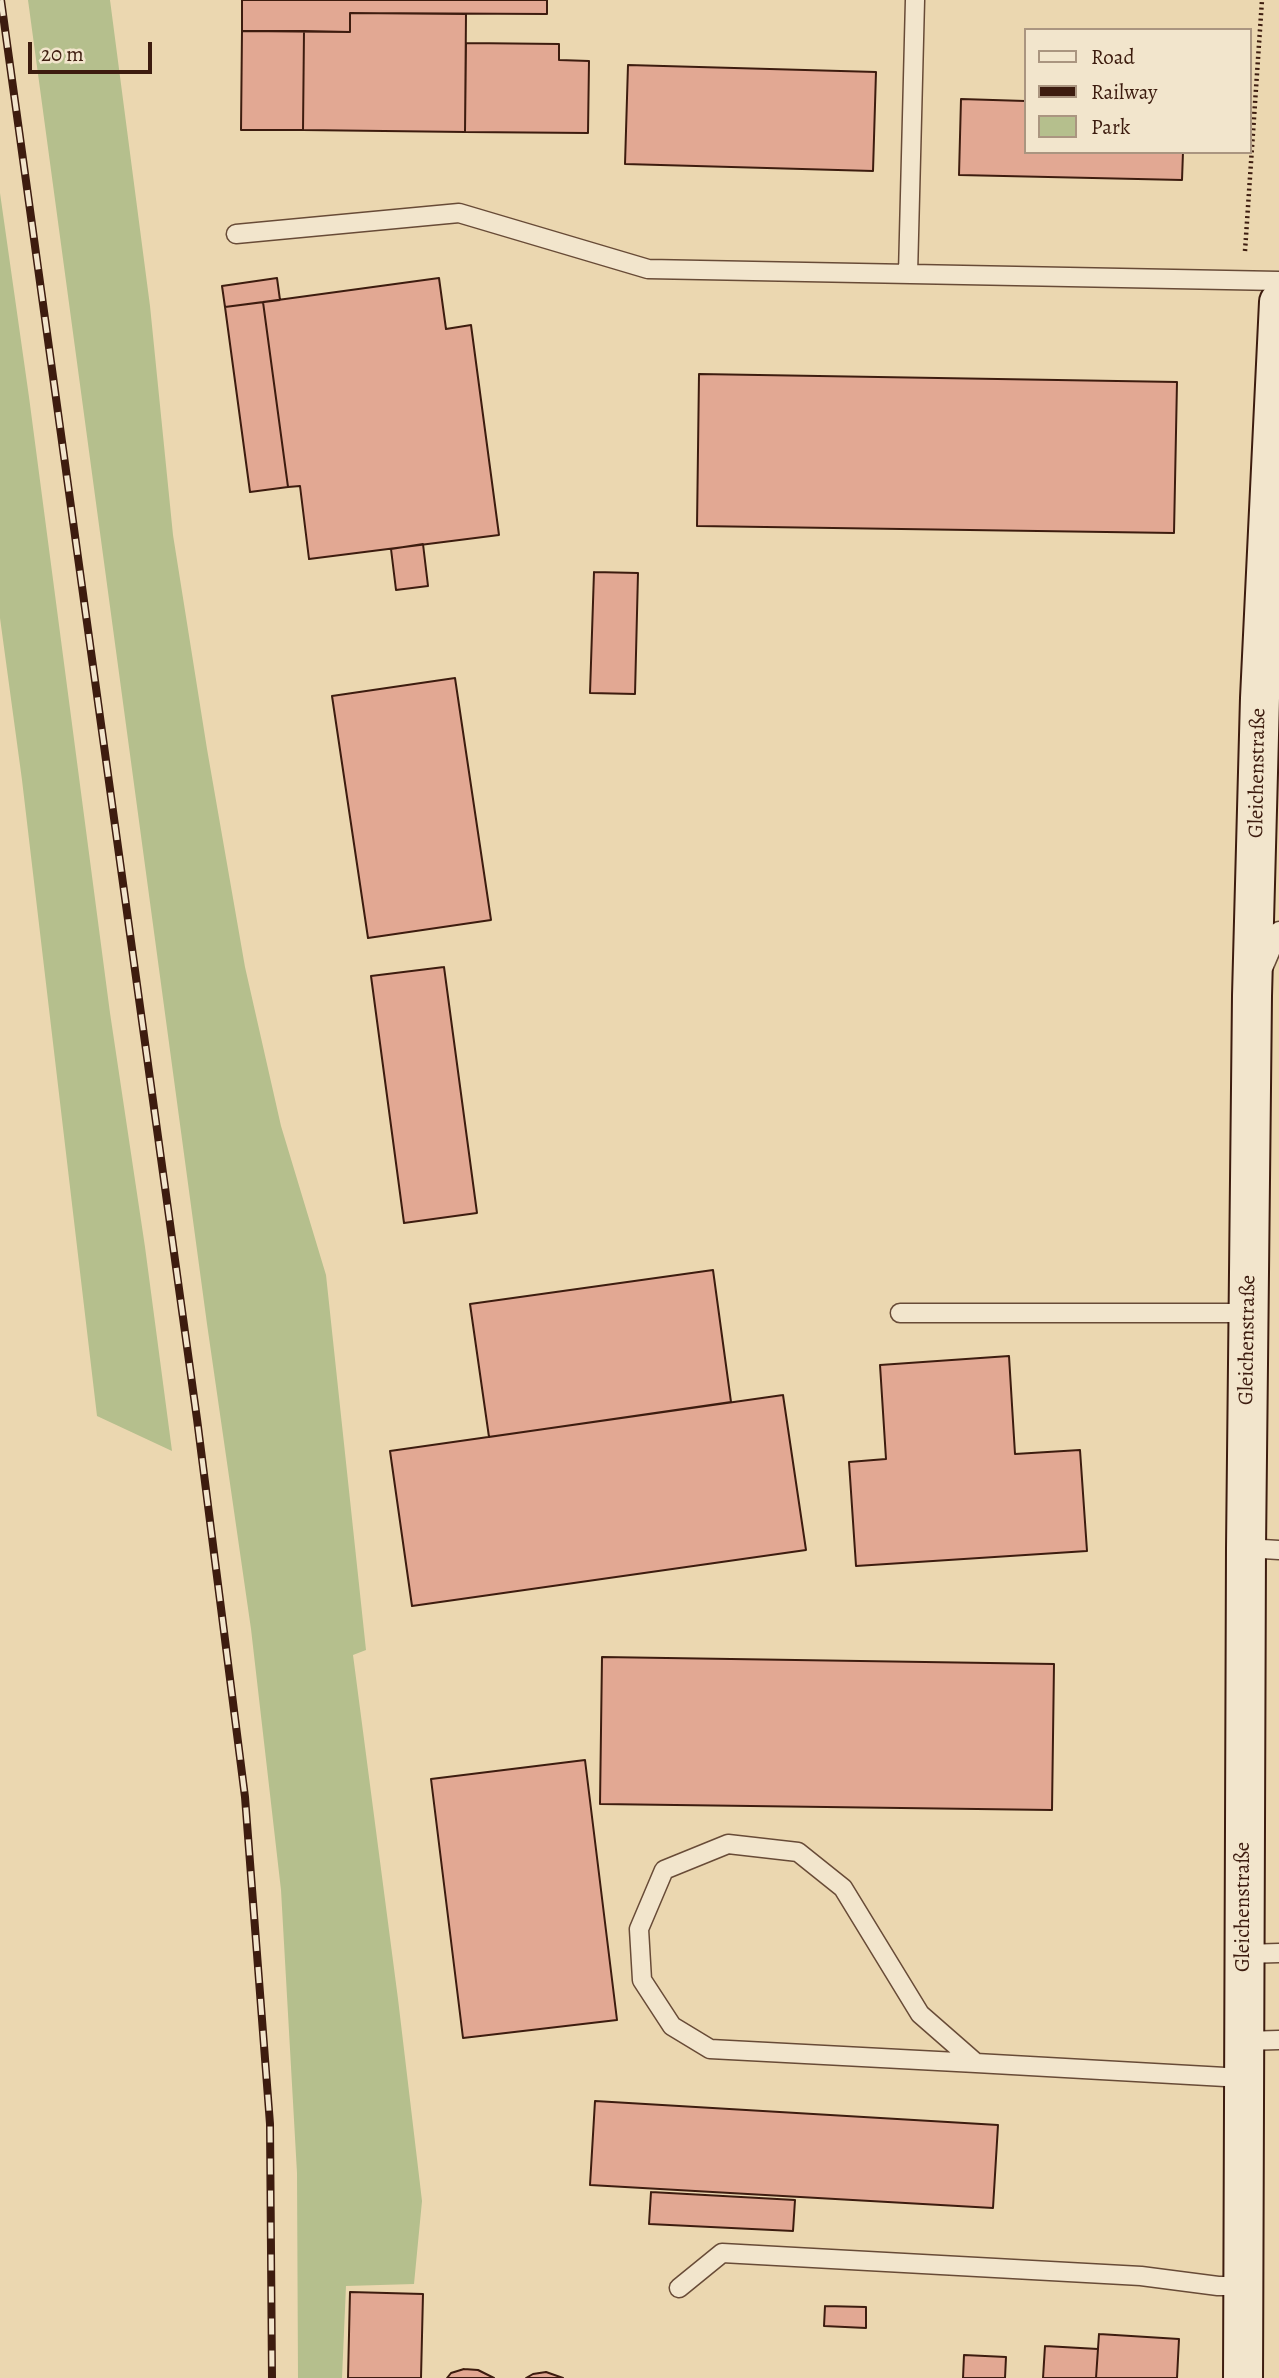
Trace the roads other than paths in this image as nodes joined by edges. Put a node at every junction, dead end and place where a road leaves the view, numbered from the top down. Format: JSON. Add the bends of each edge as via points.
{"nodes":[{"id":1,"x":915,"y":0,"type":"edge"},
{"id":2,"x":236,"y":234,"type":"dead end"},
{"id":3,"x":908,"y":274,"type":"junction"},
{"id":4,"x":1279,"y":281,"type":"edge"},
{"id":5,"x":1279,"y":302,"type":"edge"},
{"id":6,"x":1279,"y":931,"type":"edge"},
{"id":7,"x":1252,"y":996,"type":"junction"},
{"id":8,"x":900,"y":1313,"type":"dead end"},
{"id":9,"x":1248,"y":1313,"type":"junction"},
{"id":10,"x":1263,"y":1549,"type":"edge"},
{"id":11,"x":1262,"y":1953,"type":"edge"},
{"id":12,"x":1261,"y":2040,"type":"edge"},
{"id":13,"x":976,"y":2063,"type":"junction"},
{"id":14,"x":1243,"y":2078,"type":"junction"},
{"id":15,"x":1243,"y":2286,"type":"junction"},
{"id":16,"x":679,"y":2288,"type":"dead end"},
{"id":17,"x":1243,"y":2378,"type":"edge"}],
"edges":[{"from":1,"to":3,"type":"lane"},
{"from":2,"to":3,"type":"lane","via":[[459,213],[648,269]]},
{"from":3,"to":4,"type":"lane"},
{"from":5,"to":7,"type":"street","name":"Gleichenstraße","via":[[1260,698]]},
{"from":6,"to":7,"type":"lane"},
{"from":7,"to":9,"type":"street","name":"Gleichenstraße"},
{"from":8,"to":9,"type":"lane"},
{"from":9,"to":10,"type":"street","name":"Gleichenstraße"},
{"from":10,"to":11,"type":"street","name":"Gleichenstraße"},
{"from":11,"to":12,"type":"street","name":"Gleichenstraße"},
{"from":12,"to":14,"type":"street","name":"Gleichenstraße"},
{"from":13,"to":13,"type":"lane","via":[[920,2014],[843,1888],[798,1852],[728,1844],[664,1870],[639,1929],[642,1980],[672,2026],[710,2049]]},
{"from":13,"to":14,"type":"lane"},
{"from":14,"to":15,"type":"street","name":"Gleichenstraße"},
{"from":15,"to":16,"type":"lane","via":[[1141,2276],[722,2253]]},
{"from":15,"to":17,"type":"street","name":"Gleichenstraße"}]}
